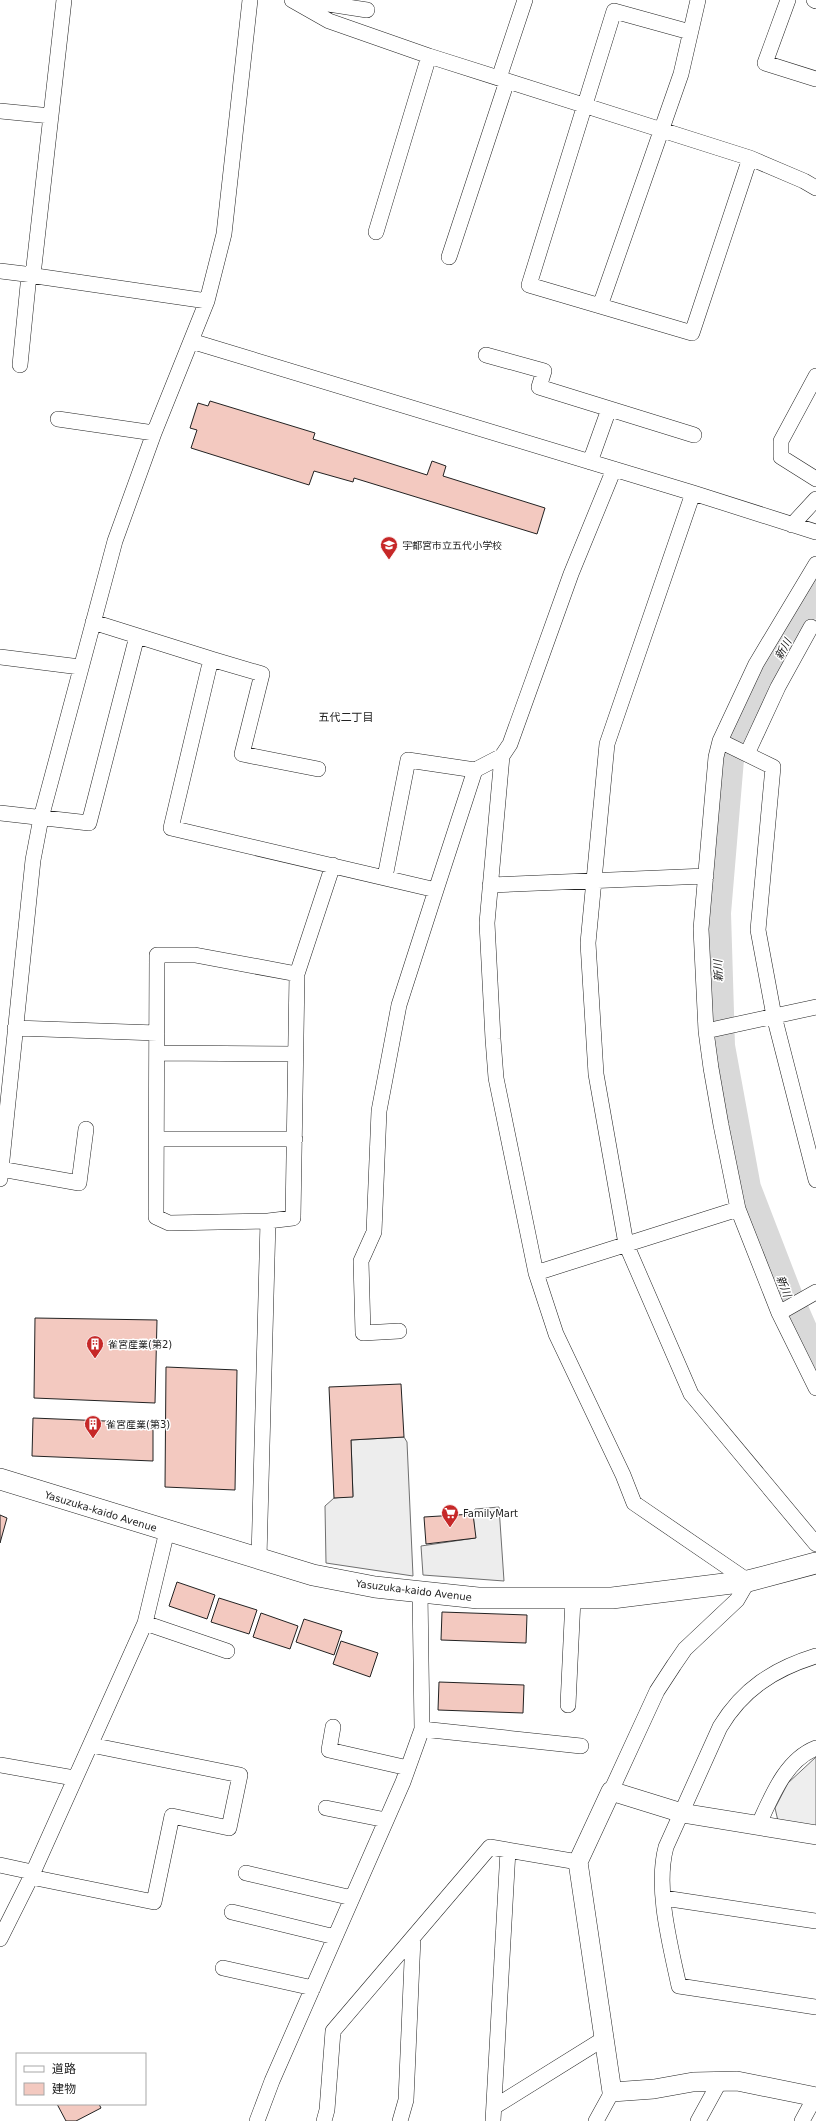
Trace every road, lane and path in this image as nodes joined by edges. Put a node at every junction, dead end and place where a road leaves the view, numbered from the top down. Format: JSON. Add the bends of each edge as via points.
{"nodes":[{"id":1,"x":64,"y":0,"type":"edge"},
{"id":2,"x":250,"y":0,"type":"edge"},
{"id":3,"x":292,"y":0,"type":"edge"},
{"id":4,"x":303,"y":0,"type":"edge"},
{"id":5,"x":525,"y":0,"type":"edge"},
{"id":6,"x":698,"y":0,"type":"edge"},
{"id":7,"x":788,"y":0,"type":"edge"},
{"id":8,"x":319,"y":1,"type":"edge"},
{"id":9,"x":367,"y":10,"type":"dead end"},
{"id":10,"x":690,"y":32,"type":"junction"},
{"id":11,"x":429,"y":56,"type":"junction"},
{"id":12,"x":503,"y":79,"type":"junction"},
{"id":13,"x":816,"y":79,"type":"edge"},
{"id":14,"x":585,"y":106,"type":"junction"},
{"id":15,"x":0,"y":111,"type":"edge"},
{"id":16,"x":51,"y":116,"type":"junction"},
{"id":17,"x":660,"y":130,"type":"junction"},
{"id":18,"x":750,"y":158,"type":"junction"},
{"id":19,"x":816,"y":188,"type":"edge"},
{"id":20,"x":376,"y":232,"type":"dead end"},
{"id":21,"x":449,"y":257,"type":"dead end"},
{"id":22,"x":0,"y":271,"type":"edge"},
{"id":23,"x":28,"y":275,"type":"junction"},
{"id":24,"x":207,"y":301,"type":"junction"},
{"id":25,"x":600,"y":306,"type":"junction"},
{"id":26,"x":191,"y":341,"type":"junction"},
{"id":27,"x":486,"y":355,"type":"dead end"},
{"id":28,"x":20,"y":365,"type":"dead end"},
{"id":29,"x":816,"y":376,"type":"edge"},
{"id":30,"x":609,"y":409,"type":"junction"},
{"id":31,"x":58,"y":419,"type":"dead end"},
{"id":32,"x":154,"y":433,"type":"junction"},
{"id":33,"x":694,"y":434,"type":"dead end"},
{"id":34,"x":590,"y":462,"type":"junction"},
{"id":35,"x":614,"y":469,"type":"junction"},
{"id":36,"x":816,"y":479,"type":"edge"},
{"id":37,"x":693,"y":493,"type":"junction"},
{"id":38,"x":816,"y":499,"type":"edge"},
{"id":39,"x":792,"y":525,"type":"junction"},
{"id":40,"x":816,"y":532,"type":"edge"},
{"id":41,"x":816,"y":564,"type":"edge"},
{"id":42,"x":93,"y":622,"type":"junction"},
{"id":43,"x":811,"y":627,"type":"dead end"},
{"id":44,"x":137,"y":636,"type":"junction"},
{"id":45,"x":0,"y":657,"type":"edge"},
{"id":46,"x":211,"y":659,"type":"junction"},
{"id":47,"x":80,"y":667,"type":"junction"},
{"id":48,"x":733,"y":748,"type":"junction"},
{"id":49,"x":502,"y":756,"type":"junction"},
{"id":50,"x":318,"y":769,"type":"dead end"},
{"id":51,"x":475,"y":770,"type":"junction"},
{"id":52,"x":0,"y":813,"type":"edge"},
{"id":53,"x":41,"y":818,"type":"junction"},
{"id":54,"x":333,"y":865,"type":"junction"},
{"id":55,"x":706,"y":876,"type":"junction"},
{"id":56,"x":385,"y":877,"type":"junction"},
{"id":57,"x":594,"y":880,"type":"junction"},
{"id":58,"x":490,"y":885,"type":"junction"},
{"id":59,"x":436,"y":890,"type":"junction"},
{"id":60,"x":297,"y":974,"type":"junction"},
{"id":61,"x":816,"y":1007,"type":"edge"},
{"id":62,"x":774,"y":1016,"type":"junction"},
{"id":63,"x":15,"y":1028,"type":"junction"},
{"id":64,"x":710,"y":1030,"type":"junction"},
{"id":65,"x":158,"y":1033,"type":"junction"},
{"id":66,"x":157,"y":1053,"type":"junction"},
{"id":67,"x":296,"y":1054,"type":"junction"},
{"id":68,"x":3,"y":1101,"type":"edge"},
{"id":69,"x":86,"y":1128,"type":"dead end"},
{"id":70,"x":157,"y":1139,"type":"junction"},
{"id":71,"x":295,"y":1139,"type":"junction"},
{"id":72,"x":1,"y":1172,"type":"edge"},
{"id":73,"x":816,"y":1180,"type":"edge"},
{"id":74,"x":738,"y":1209,"type":"junction"},
{"id":75,"x":268,"y":1222,"type":"junction"},
{"id":76,"x":626,"y":1244,"type":"junction"},
{"id":77,"x":536,"y":1273,"type":"junction"},
{"id":78,"x":816,"y":1292,"type":"edge"},
{"id":79,"x":782,"y":1311,"type":"junction"},
{"id":80,"x":399,"y":1331,"type":"dead end"},
{"id":81,"x":816,"y":1388,"type":"edge"},
{"id":82,"x":0,"y":1480,"type":"edge"},
{"id":83,"x":167,"y":1532,"type":"junction"},
{"id":84,"x":816,"y":1544,"type":"edge"},
{"id":85,"x":259,"y":1558,"type":"junction"},
{"id":86,"x":816,"y":1563,"type":"edge"},
{"id":87,"x":748,"y":1581,"type":"junction"},
{"id":88,"x":420,"y":1592,"type":"junction"},
{"id":89,"x":573,"y":1598,"type":"junction"},
{"id":90,"x":145,"y":1623,"type":"junction"},
{"id":91,"x":227,"y":1651,"type":"dead end"},
{"id":92,"x":816,"y":1656,"type":"edge"},
{"id":93,"x":568,"y":1704,"type":"dead end"},
{"id":94,"x":333,"y":1727,"type":"dead end"},
{"id":95,"x":422,"y":1729,"type":"junction"},
{"id":96,"x":91,"y":1745,"type":"junction"},
{"id":97,"x":581,"y":1746,"type":"dead end"},
{"id":98,"x":816,"y":1748,"type":"edge"},
{"id":99,"x":0,"y":1765,"type":"edge"},
{"id":100,"x":408,"y":1768,"type":"junction"},
{"id":101,"x":74,"y":1778,"type":"junction"},
{"id":102,"x":611,"y":1791,"type":"junction"},
{"id":103,"x":326,"y":1808,"type":"dead end"},
{"id":104,"x":682,"y":1813,"type":"junction"},
{"id":105,"x":386,"y":1820,"type":"junction"},
{"id":106,"x":758,"y":1826,"type":"junction"},
{"id":107,"x":816,"y":1835,"type":"edge"},
{"id":108,"x":508,"y":1850,"type":"junction"},
{"id":109,"x":578,"y":1862,"type":"junction"},
{"id":110,"x":0,"y":1865,"type":"edge"},
{"id":111,"x":246,"y":1873,"type":"dead end"},
{"id":112,"x":31,"y":1874,"type":"junction"},
{"id":113,"x":352,"y":1898,"type":"junction"},
{"id":114,"x":664,"y":1898,"type":"junction"},
{"id":115,"x":232,"y":1912,"type":"dead end"},
{"id":116,"x":816,"y":1921,"type":"edge"},
{"id":117,"x":335,"y":1937,"type":"junction"},
{"id":118,"x":413,"y":1938,"type":"junction"},
{"id":119,"x":0,"y":1939,"type":"edge"},
{"id":120,"x":223,"y":1968,"type":"dead end"},
{"id":121,"x":313,"y":1988,"type":"junction"},
{"id":122,"x":816,"y":2007,"type":"edge"},
{"id":123,"x":605,"y":2038,"type":"junction"},
{"id":124,"x":720,"y":2081,"type":"junction"},
{"id":125,"x":612,"y":2092,"type":"junction"},
{"id":126,"x":815,"y":2097,"type":"edge"},
{"id":127,"x":494,"y":2114,"type":"edge"},
{"id":128,"x":257,"y":2121,"type":"edge"},
{"id":129,"x":324,"y":2121,"type":"edge"},
{"id":130,"x":400,"y":2121,"type":"edge"},
{"id":131,"x":596,"y":2121,"type":"edge"},
{"id":132,"x":698,"y":2121,"type":"edge"},
{"id":133,"x":802,"y":2121,"type":"edge"}],
"edges":[{"from":1,"to":16,"type":"street"},
{"from":2,"to":24,"type":"street","via":[[224,234]]},
{"from":3,"to":11,"type":"street","via":[[329,21]]},
{"from":4,"to":8,"type":"street"},
{"from":5,"to":12,"type":"street"},
{"from":6,"to":10,"type":"street"},
{"from":7,"to":13,"type":"street","via":[[765,63]]},
{"from":8,"to":9,"type":"street"},
{"from":10,"to":14,"type":"street","via":[[614,11]]},
{"from":10,"to":17,"type":"street","via":[[680,74]]},
{"from":11,"to":12,"type":"street"},
{"from":11,"to":20,"type":"street"},
{"from":12,"to":14,"type":"street"},
{"from":12,"to":21,"type":"street"},
{"from":14,"to":17,"type":"street"},
{"from":14,"to":25,"type":"street","via":[[529,285]]},
{"from":15,"to":16,"type":"street"},
{"from":16,"to":23,"type":"street","via":[[33,275]]},
{"from":17,"to":18,"type":"street"},
{"from":17,"to":25,"type":"street"},
{"from":18,"to":19,"type":"street"},
{"from":18,"to":25,"type":"street","via":[[692,333]]},
{"from":22,"to":23,"type":"street"},
{"from":23,"to":24,"type":"street"},
{"from":23,"to":28,"type":"street"},
{"from":24,"to":26,"type":"street"},
{"from":26,"to":32,"type":"street"},
{"from":26,"to":34,"type":"street"},
{"from":27,"to":30,"type":"street","via":[[544,371],[539,387]]},
{"from":29,"to":36,"type":"street","via":[[781,441],[781,456]]},
{"from":30,"to":33,"type":"street"},
{"from":30,"to":34,"type":"street"},
{"from":31,"to":32,"type":"street"},
{"from":32,"to":42,"type":"street","via":[[115,541]]},
{"from":34,"to":35,"type":"street"},
{"from":35,"to":37,"type":"street"},
{"from":35,"to":49,"type":"street","via":[[571,574],[510,744]]},
{"from":37,"to":39,"type":"street"},
{"from":37,"to":57,"type":"street","via":[[607,744]]},
{"from":38,"to":39,"type":"street"},
{"from":39,"to":40,"type":"street"},
{"from":41,"to":48,"type":"street","via":[[756,664]]},
{"from":42,"to":44,"type":"street"},
{"from":42,"to":47,"type":"street"},
{"from":43,"to":48,"type":"street","via":[[778,688]]},
{"from":44,"to":46,"type":"street"},
{"from":44,"to":53,"type":"street","via":[[89,823]]},
{"from":45,"to":47,"type":"street"},
{"from":46,"to":50,"type":"street","via":[[262,674],[242,754]]},
{"from":46,"to":54,"type":"street","via":[[171,828]]},
{"from":47,"to":53,"type":"street"},
{"from":48,"to":55,"type":"street","via":[[716,757]]},
{"from":48,"to":62,"type":"street","via":[[773,767],[758,930]]},
{"from":49,"to":51,"type":"street"},
{"from":49,"to":58,"type":"street"},
{"from":51,"to":56,"type":"street","via":[[408,760]]},
{"from":51,"to":59,"type":"street"},
{"from":52,"to":53,"type":"street"},
{"from":53,"to":63,"type":"street","via":[[33,860]]},
{"from":54,"to":56,"type":"street"},
{"from":54,"to":60,"type":"street"},
{"from":55,"to":57,"type":"street"},
{"from":55,"to":64,"type":"street","via":[[701,929]]},
{"from":56,"to":59,"type":"street"},
{"from":57,"to":58,"type":"street"},
{"from":57,"to":76,"type":"street","via":[[588,944],[594,1058]]},
{"from":58,"to":77,"type":"street","via":[[487,923],[496,1078]]},
{"from":59,"to":80,"type":"street","via":[[399,1005],[379,1111],[374,1232],[361,1261],[363,1332]]},
{"from":60,"to":65,"type":"street","via":[[195,955],[157,955]]},
{"from":60,"to":67,"type":"street"},
{"from":61,"to":62,"type":"street"},
{"from":62,"to":64,"type":"street"},
{"from":62,"to":73,"type":"street"},
{"from":63,"to":65,"type":"street"},
{"from":63,"to":68,"type":"street"},
{"from":64,"to":74,"type":"street","via":[[720,1125]]},
{"from":65,"to":66,"type":"street"},
{"from":66,"to":67,"type":"street"},
{"from":66,"to":70,"type":"street"},
{"from":67,"to":71,"type":"street"},
{"from":68,"to":72,"type":"street"},
{"from":69,"to":72,"type":"street","via":[[79,1182]]},
{"from":70,"to":71,"type":"street"},
{"from":70,"to":75,"type":"street","via":[[156,1217],[169,1223]]},
{"from":71,"to":75,"type":"street","via":[[293,1218]]},
{"from":74,"to":76,"type":"street"},
{"from":74,"to":79,"type":"street"},
{"from":75,"to":85,"type":"street"},
{"from":76,"to":77,"type":"street"},
{"from":76,"to":84,"type":"street","via":[[691,1394]]},
{"from":77,"to":87,"type":"street","via":[[556,1334],[624,1475],[634,1503]]},
{"from":78,"to":79,"type":"street"},
{"from":79,"to":81,"type":"street"},
{"from":82,"to":83,"type":"main road","name":"Yasuzuka-kaido Avenue"},
{"from":83,"to":85,"type":"main road","name":"Yasuzuka-kaido Avenue"},
{"from":83,"to":90,"type":"street"},
{"from":85,"to":88,"type":"main road","name":"Yasuzuka-kaido Avenue","via":[[313,1575],[375,1587]]},
{"from":86,"to":87,"type":"main road","name":"Yasuzuka-kaido Avenue"},
{"from":87,"to":89,"type":"main road","name":"Yasuzuka-kaido Avenue","via":[[612,1598]]},
{"from":87,"to":102,"type":"street","via":[[737,1600],[685,1649],[670,1671],[657,1691]]},
{"from":88,"to":89,"type":"main road","name":"Yasuzuka-kaido Avenue","via":[[478,1598]]},
{"from":88,"to":95,"type":"street"},
{"from":89,"to":93,"type":"street"},
{"from":90,"to":91,"type":"street"},
{"from":90,"to":96,"type":"street"},
{"from":92,"to":104,"type":"street","via":[[781,1668],[761,1681],[730,1712],[720,1727]]},
{"from":94,"to":100,"type":"street","via":[[329,1750]]},
{"from":95,"to":97,"type":"street"},
{"from":95,"to":100,"type":"street"},
{"from":96,"to":101,"type":"street"},
{"from":96,"to":112,"type":"street","via":[[240,1775],[229,1828],[172,1816],[154,1902]]},
{"from":98,"to":106,"type":"street","via":[[793,1764],[778,1783]]},
{"from":99,"to":101,"type":"street"},
{"from":100,"to":105,"type":"street"},
{"from":101,"to":112,"type":"street"},
{"from":102,"to":104,"type":"street"},
{"from":102,"to":109,"type":"street"},
{"from":103,"to":105,"type":"street"},
{"from":104,"to":106,"type":"street"},
{"from":104,"to":114,"type":"street","via":[[663,1858]]},
{"from":105,"to":113,"type":"street"},
{"from":106,"to":107,"type":"street"},
{"from":108,"to":109,"type":"street"},
{"from":108,"to":118,"type":"street","via":[[490,1847]]},
{"from":108,"to":127,"type":"street"},
{"from":109,"to":123,"type":"street"},
{"from":110,"to":112,"type":"street"},
{"from":111,"to":113,"type":"street"},
{"from":112,"to":119,"type":"street"},
{"from":113,"to":117,"type":"street"},
{"from":114,"to":116,"type":"street"},
{"from":114,"to":122,"type":"street","via":[[678,1986]]},
{"from":115,"to":117,"type":"street"},
{"from":117,"to":121,"type":"street"},
{"from":118,"to":129,"type":"street","via":[[333,2031]]},
{"from":118,"to":130,"type":"street","via":[[406,2100]]},
{"from":120,"to":121,"type":"street"},
{"from":121,"to":128,"type":"street"},
{"from":123,"to":125,"type":"street"},
{"from":123,"to":127,"type":"street"},
{"from":124,"to":125,"type":"street"},
{"from":124,"to":126,"type":"street","via":[[737,2081]]},
{"from":124,"to":132,"type":"street"},
{"from":125,"to":131,"type":"street"},
{"from":126,"to":133,"type":"street"}]}
